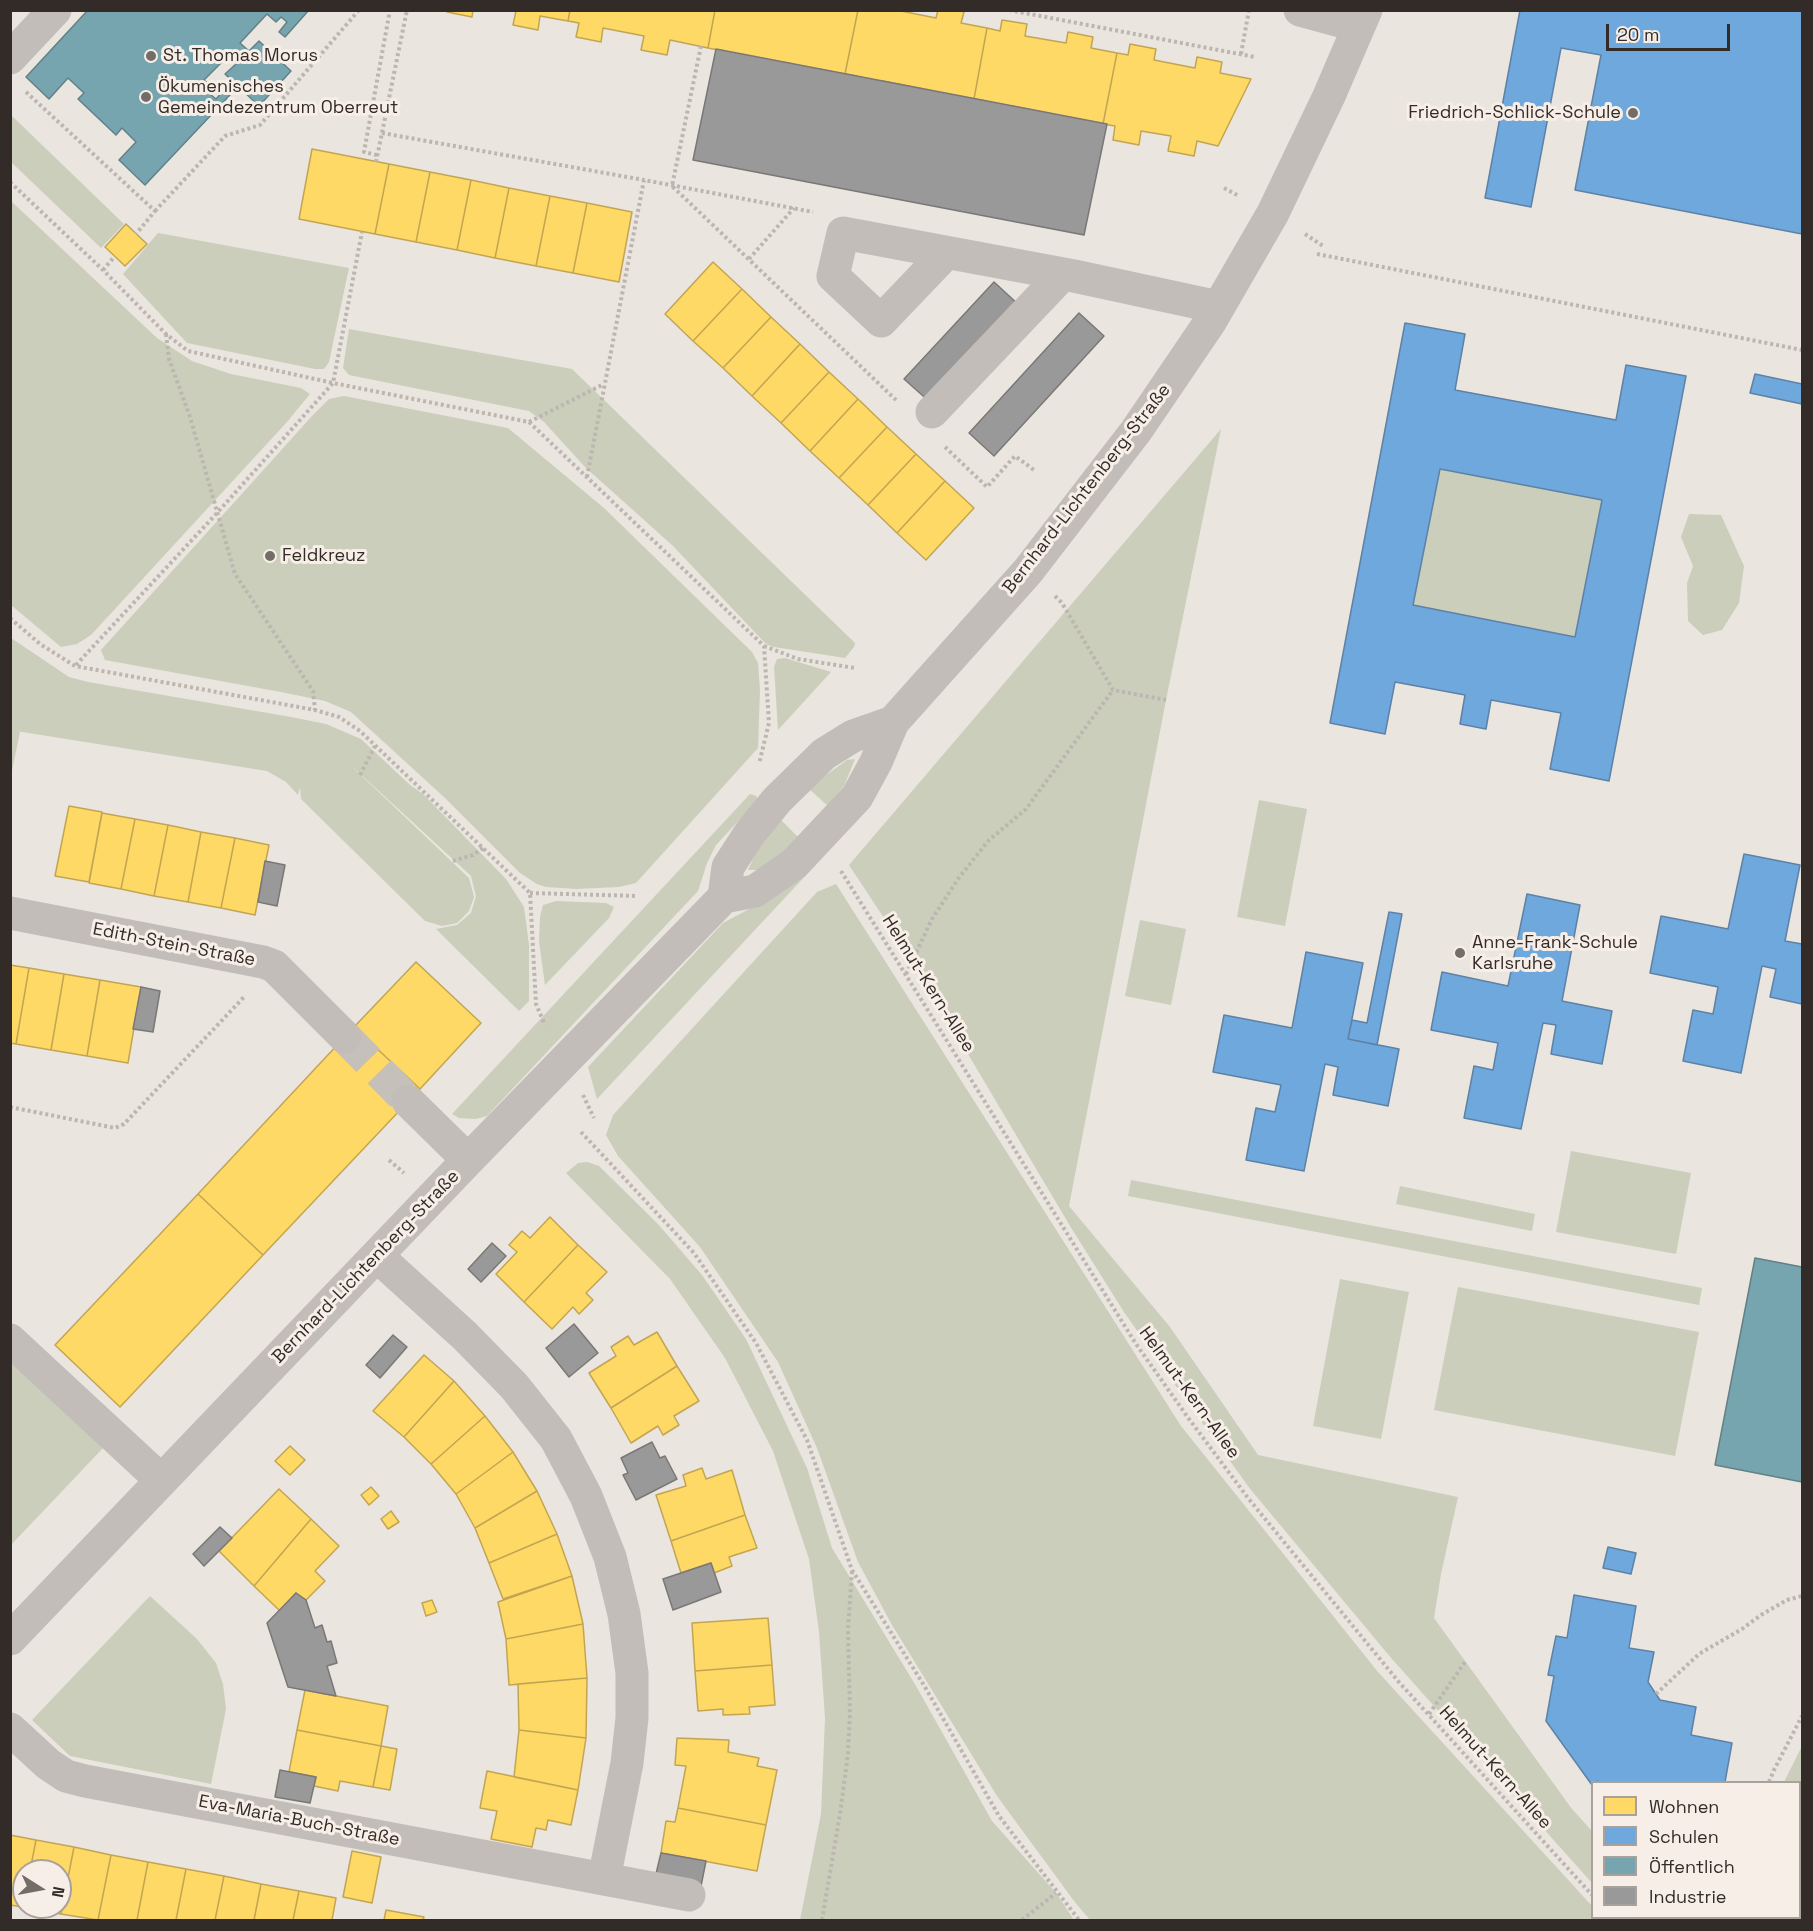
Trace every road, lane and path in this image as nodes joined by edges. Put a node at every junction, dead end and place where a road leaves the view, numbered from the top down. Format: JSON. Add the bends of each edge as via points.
{"nodes":[{"id":1,"x":55,"y":10,"type":"edge"},
{"id":2,"x":359,"y":10,"type":"edge"},
{"id":3,"x":390,"y":10,"type":"edge"},
{"id":4,"x":407,"y":10,"type":"edge"},
{"id":5,"x":1009,"y":10,"type":"edge"},
{"id":6,"x":1249,"y":10,"type":"edge"},
{"id":7,"x":1300,"y":10,"type":"edge"},
{"id":8,"x":1362,"y":18,"type":"edge"},
{"id":9,"x":701,"y":46,"type":"dead end"},
{"id":10,"x":1241,"y":54,"type":"junction"},
{"id":11,"x":10,"y":57,"type":"edge"},
{"id":12,"x":1255,"y":57,"type":"dead end"},
{"id":13,"x":25,"y":90,"type":"dead end"},
{"id":14,"x":382,"y":133,"type":"junction"},
{"id":15,"x":377,"y":155,"type":"junction"},
{"id":16,"x":376,"y":162,"type":"dead end"},
{"id":17,"x":644,"y":180,"type":"junction"},
{"id":18,"x":10,"y":182,"type":"edge"},
{"id":19,"x":672,"y":186,"type":"junction"},
{"id":20,"x":795,"y":208,"type":"junction"},
{"id":21,"x":155,"y":212,"type":"junction"},
{"id":22,"x":362,"y":232,"type":"dead end"},
{"id":23,"x":843,"y":233,"type":"junction"},
{"id":24,"x":136,"y":234,"type":"dead end"},
{"id":25,"x":946,"y":253,"type":"junction"},
{"id":26,"x":1317,"y":254,"type":"dead end"},
{"id":27,"x":115,"y":256,"type":"dead end"},
{"id":28,"x":749,"y":259,"type":"junction"},
{"id":29,"x":103,"y":270,"type":"junction"},
{"id":30,"x":1063,"y":274,"type":"junction"},
{"id":31,"x":1218,"y":307,"type":"junction"},
{"id":32,"x":166,"y":334,"type":"junction"},
{"id":33,"x":1803,"y":350,"type":"edge"},
{"id":34,"x":333,"y":383,"type":"junction"},
{"id":35,"x":603,"y":385,"type":"junction"},
{"id":36,"x":925,"y":420,"type":"junction"},
{"id":37,"x":529,"y":422,"type":"junction"},
{"id":38,"x":1034,"y":470,"type":"dead end"},
{"id":39,"x":586,"y":477,"type":"junction"},
{"id":40,"x":217,"y":513,"type":"junction"},
{"id":41,"x":1062,"y":603,"type":"dead end"},
{"id":42,"x":10,"y":618,"type":"edge"},
{"id":43,"x":764,"y":646,"type":"junction"},
{"id":44,"x":75,"y":666,"type":"junction"},
{"id":45,"x":855,"y":668,"type":"dead end"},
{"id":46,"x":1113,"y":690,"type":"junction"},
{"id":47,"x":1166,"y":700,"type":"dead end"},
{"id":48,"x":315,"y":710,"type":"junction"},
{"id":49,"x":893,"y":722,"type":"junction"},
{"id":50,"x":375,"y":746,"type":"junction"},
{"id":51,"x":758,"y":768,"type":"dead end"},
{"id":52,"x":360,"y":775,"type":"dead end"},
{"id":53,"x":483,"y":848,"type":"junction"},
{"id":54,"x":453,"y":861,"type":"dead end"},
{"id":55,"x":838,"y":866,"type":"dead end"},
{"id":56,"x":530,"y":893,"type":"junction"},
{"id":57,"x":638,"y":896,"type":"dead end"},
{"id":58,"x":724,"y":897,"type":"junction"},
{"id":59,"x":10,"y":913,"type":"edge"},
{"id":60,"x":274,"y":966,"type":"junction"},
{"id":61,"x":906,"y":975,"type":"junction"},
{"id":62,"x":536,"y":1004,"type":"dead end"},
{"id":63,"x":345,"y":1037,"type":"tunnel mouth"},
{"id":64,"x":408,"y":1101,"type":"tunnel mouth"},
{"id":65,"x":10,"y":1107,"type":"edge"},
{"id":66,"x":581,"y":1132,"type":"dead end"},
{"id":67,"x":468,"y":1160,"type":"junction"},
{"id":68,"x":377,"y":1256,"type":"junction"},
{"id":69,"x":10,"y":1340,"type":"edge"},
{"id":70,"x":161,"y":1480,"type":"junction"},
{"id":71,"x":852,"y":1570,"type":"junction"},
{"id":72,"x":1803,"y":1596,"type":"edge"},
{"id":73,"x":10,"y":1639,"type":"edge"},
{"id":74,"x":1465,"y":1662,"type":"dead end"},
{"id":75,"x":1656,"y":1694,"type":"dead end"},
{"id":76,"x":1429,"y":1714,"type":"junction"},
{"id":77,"x":1803,"y":1716,"type":"edge"},
{"id":78,"x":10,"y":1729,"type":"edge"},
{"id":79,"x":1770,"y":1781,"type":"edge"},
{"id":80,"x":604,"y":1879,"type":"junction"},
{"id":81,"x":1056,"y":1893,"type":"junction"},
{"id":82,"x":1591,"y":1893,"type":"edge"},
{"id":83,"x":689,"y":1895,"type":"dead end"},
{"id":84,"x":822,"y":1920,"type":"edge"},
{"id":85,"x":1022,"y":1920,"type":"edge"},
{"id":86,"x":1079,"y":1920,"type":"edge"}],
"edges":[{"from":1,"to":11,"type":"street"},
{"from":2,"to":21,"type":"path","via":[[260,125],[225,136]]},
{"from":3,"to":15,"type":"path","via":[[364,152]]},
{"from":4,"to":14,"type":"path"},
{"from":5,"to":10,"type":"path"},
{"from":6,"to":10,"type":"path"},
{"from":7,"to":8,"type":"street"},
{"from":8,"to":31,"type":"street","name":"Bernhard-Lichtenberg-Straße","via":[[1273,213]]},
{"from":9,"to":19,"type":"path"},
{"from":10,"to":12,"type":"path"},
{"from":13,"to":21,"type":"path"},
{"from":14,"to":15,"type":"path"},
{"from":14,"to":17,"type":"path"},
{"from":15,"to":16,"type":"path"},
{"from":17,"to":19,"type":"path"},
{"from":17,"to":35,"type":"path"},
{"from":18,"to":29,"type":"path"},
{"from":19,"to":20,"type":"path"},
{"from":19,"to":28,"type":"path"},
{"from":20,"to":23,"type":"path","via":[[818,212]]},
{"from":20,"to":28,"type":"path"},
{"from":21,"to":24,"type":"path"},
{"from":22,"to":34,"type":"path"},
{"from":23,"to":25,"type":"street"},
{"from":23,"to":25,"type":"street","via":[[833,276],[881,321]]},
{"from":25,"to":30,"type":"street"},
{"from":26,"to":33,"type":"path"},
{"from":27,"to":29,"type":"path"},
{"from":28,"to":36,"type":"path"},
{"from":29,"to":32,"type":"path"},
{"from":30,"to":31,"type":"street"},
{"from":30,"to":36,"type":"street"},
{"from":31,"to":49,"type":"street","name":"Bernhard-Lichtenberg-Straße","via":[[1136,431],[1028,571]]},
{"from":32,"to":34,"type":"path","via":[[188,351]]},
{"from":32,"to":40,"type":"path","via":[[169,359]]},
{"from":34,"to":37,"type":"path"},
{"from":34,"to":40,"type":"path"},
{"from":35,"to":37,"type":"path"},
{"from":35,"to":39,"type":"path"},
{"from":36,"to":38,"type":"path","via":[[987,487],[1015,456]]},
{"from":37,"to":39,"type":"path"},
{"from":39,"to":43,"type":"path"},
{"from":40,"to":44,"type":"path"},
{"from":40,"to":48,"type":"path","via":[[235,574],[313,691]]},
{"from":41,"to":46,"type":"path"},
{"from":42,"to":44,"type":"path","via":[[40,644]]},
{"from":43,"to":45,"type":"path","via":[[798,659]]},
{"from":43,"to":51,"type":"path","via":[[769,723]]},
{"from":44,"to":48,"type":"path"},
{"from":46,"to":47,"type":"path"},
{"from":46,"to":61,"type":"path","via":[[1026,809],[988,841],[958,879],[932,919]]},
{"from":48,"to":50,"type":"path","via":[[339,717]]},
{"from":49,"to":58,"type":"street","name":"Bernhard-Lichtenberg-Straße","via":[[857,797],[794,864],[755,891]]},
{"from":49,"to":58,"type":"street","name":"Bernhard-Lichtenberg-Straße","via":[[853,736],[824,754],[777,800],[728,867]]},
{"from":50,"to":52,"type":"path"},
{"from":50,"to":53,"type":"path"},
{"from":53,"to":54,"type":"path"},
{"from":53,"to":56,"type":"path"},
{"from":55,"to":61,"type":"path","name":"Helmut-Kern-Allee"},
{"from":56,"to":57,"type":"path"},
{"from":56,"to":62,"type":"path"},
{"from":58,"to":67,"type":"street","name":"Bernhard-Lichtenberg-Straße"},
{"from":59,"to":60,"type":"street","name":"Edith-Stein-Straße"},
{"from":60,"to":63,"type":"street","name":"Edith-Stein-Straße"},
{"from":60,"to":65,"type":"path","via":[[124,1124],[115,1128]]},
{"from":61,"to":76,"type":"path","name":"Helmut-Kern-Allee","via":[[1142,1353],[1248,1498]]},
{"from":64,"to":67,"type":"street"},
{"from":66,"to":71,"type":"path","via":[[694,1252],[756,1343],[807,1440]]},
{"from":67,"to":68,"type":"street","name":"Bernhard-Lichtenberg-Straße"},
{"from":68,"to":70,"type":"street","name":"Bernhard-Lichtenberg-Straße"},
{"from":68,"to":80,"type":"street","via":[[514,1386],[556,1439],[586,1496],[610,1557],[624,1614],[632,1673],[632,1718]]},
{"from":69,"to":70,"type":"street"},
{"from":70,"to":73,"type":"street","name":"Bernhard-Lichtenberg-Straße"},
{"from":71,"to":81,"type":"path","via":[[999,1816]]},
{"from":71,"to":84,"type":"path","via":[[848,1754]]},
{"from":72,"to":75,"type":"path","via":[[1787,1600],[1700,1654]]},
{"from":74,"to":76,"type":"path"},
{"from":76,"to":82,"type":"path","name":"Helmut-Kern-Allee"},
{"from":77,"to":79,"type":"path"},
{"from":78,"to":80,"type":"street","name":"Eva-Maria-Buch-Straße","via":[[48,1764],[66,1776],[85,1781]]},
{"from":80,"to":83,"type":"street","name":"Eva-Maria-Buch-Straße"},
{"from":81,"to":85,"type":"path"},
{"from":81,"to":86,"type":"path"}]}
